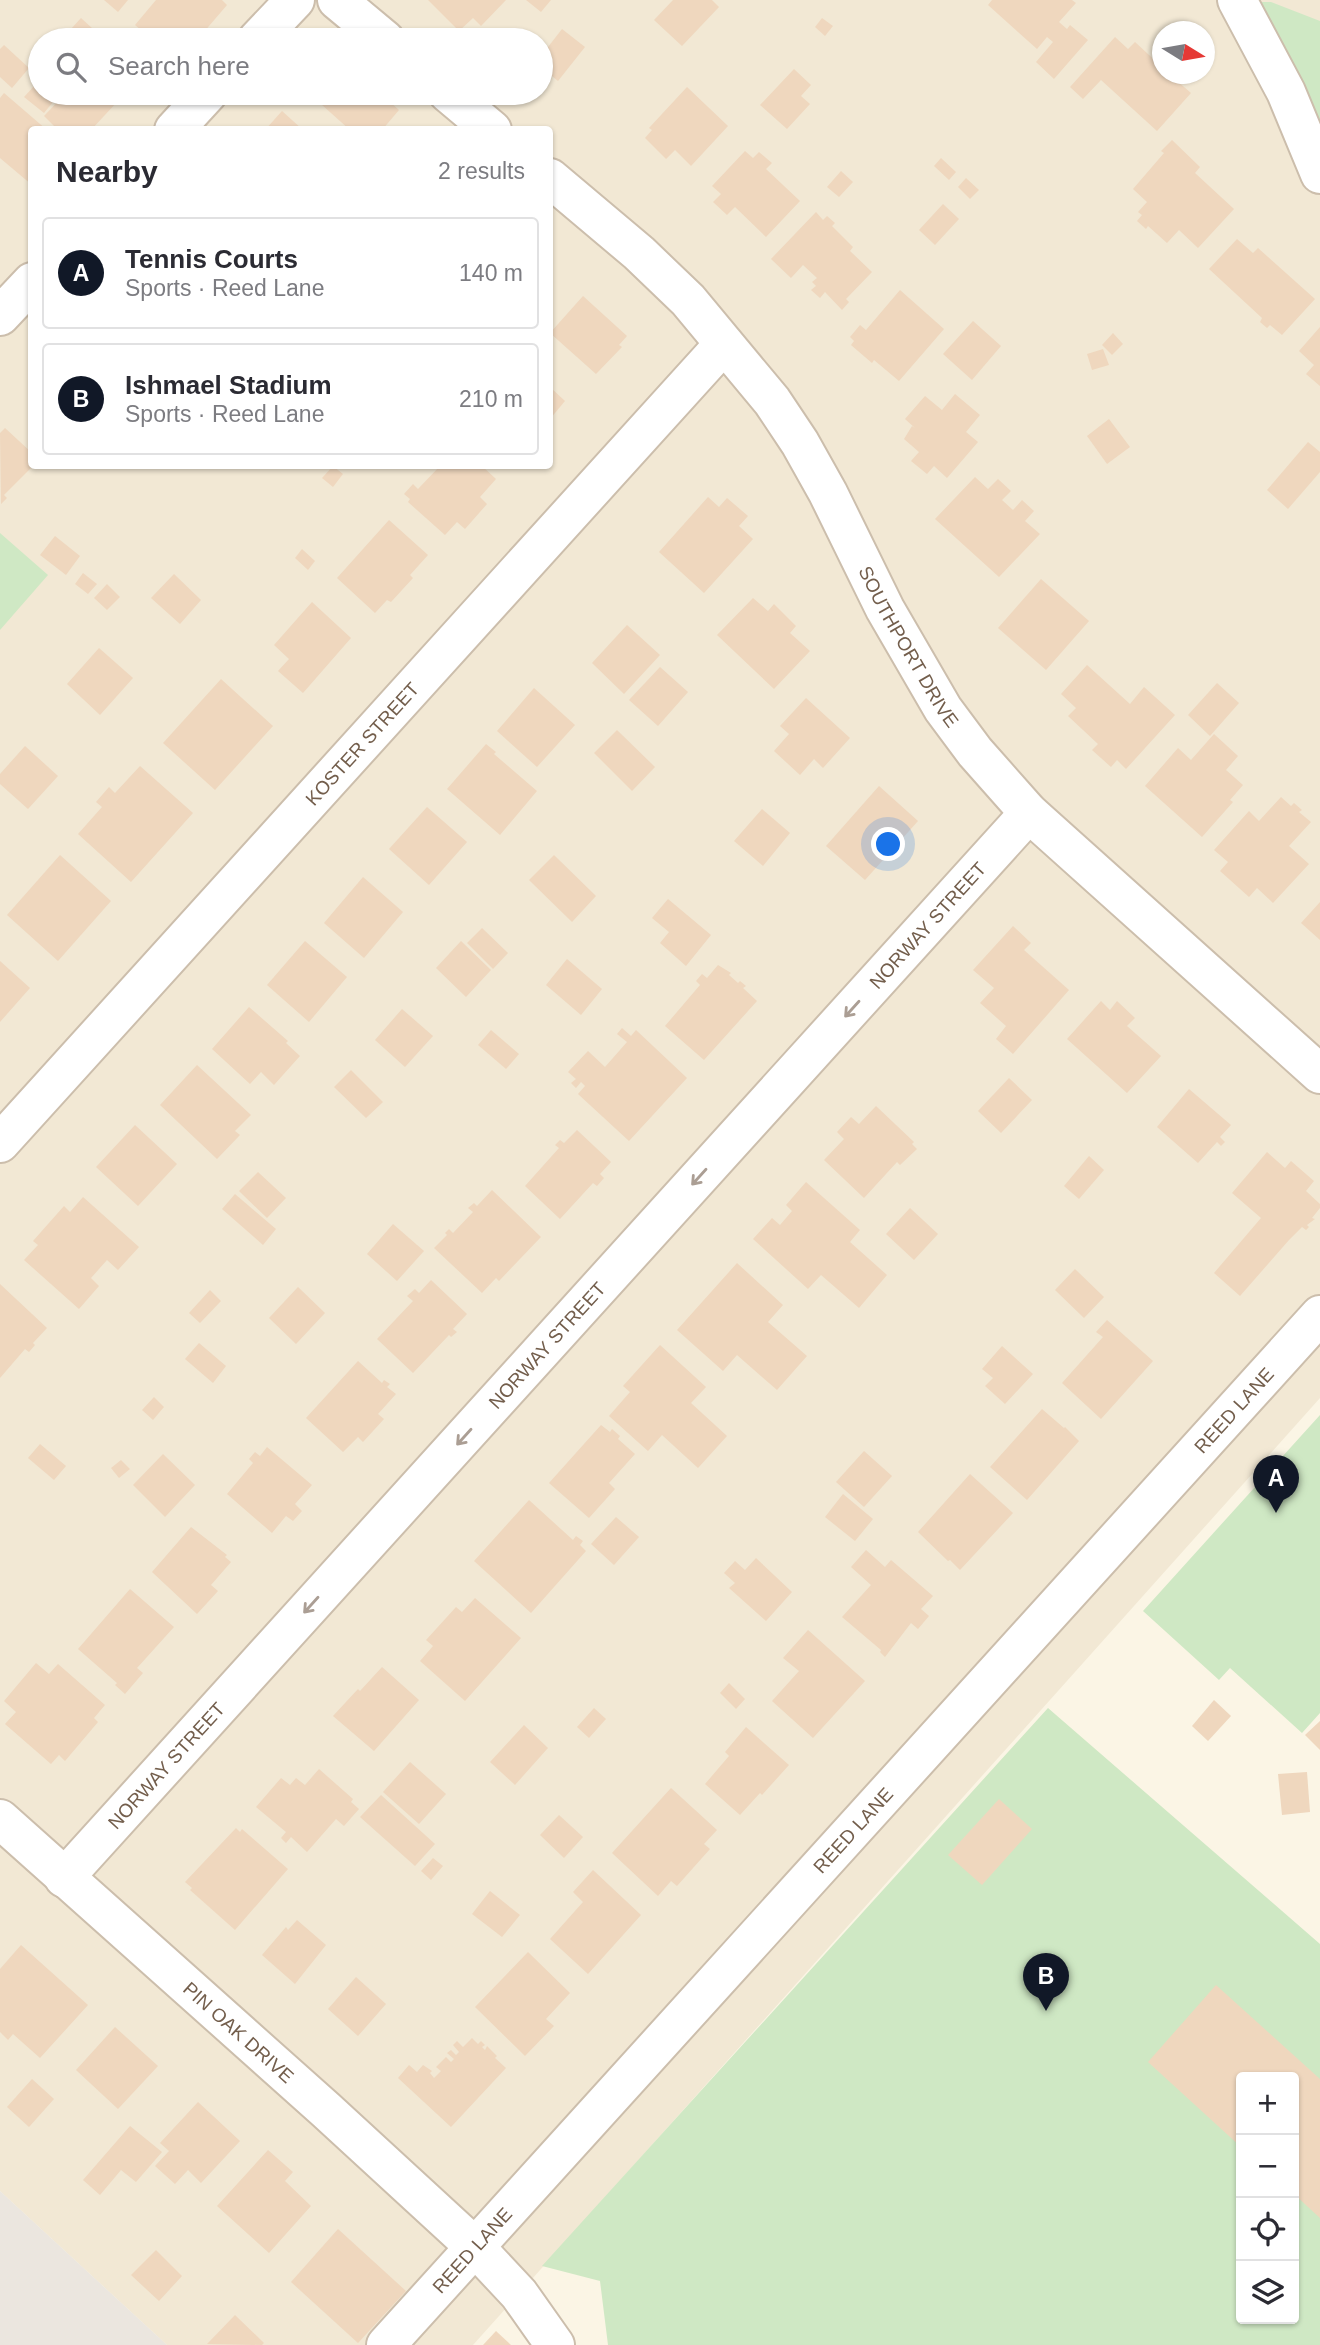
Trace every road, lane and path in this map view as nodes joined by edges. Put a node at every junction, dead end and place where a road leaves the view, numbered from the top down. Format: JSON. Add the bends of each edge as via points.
{"nodes":[{"id":1,"x":295,"y":0,"type":"edge"},
{"id":2,"x":337,"y":0,"type":"edge"},
{"id":3,"x":1237,"y":0,"type":"edge"},
{"id":4,"x":268,"y":28,"type":"edge"},
{"id":5,"x":371,"y":28,"type":"edge"},
{"id":6,"x":197,"y":105,"type":"edge"},
{"id":7,"x":462,"y":105,"type":"edge"},
{"id":8,"x":178,"y":126,"type":"edge"},
{"id":9,"x":487,"y":126,"type":"edge"},
{"id":10,"x":1320,"y":174,"type":"edge"},
{"id":11,"x":553,"y":181,"type":"edge"},
{"id":12,"x":28,"y":286,"type":"edge"},
{"id":13,"x":0,"y":316,"type":"edge"},
{"id":14,"x":724,"y":344,"type":"junction"},
{"id":15,"x":1030,"y":813,"type":"junction"},
{"id":16,"x":1320,"y":1074,"type":"edge"},
{"id":17,"x":0,"y":1143,"type":"edge"},
{"id":18,"x":1320,"y":1315,"type":"edge"},
{"id":19,"x":0,"y":1819,"type":"edge"},
{"id":20,"x":64,"y":1878,"type":"junction"},
{"id":21,"x":475,"y":2246,"type":"junction"},
{"id":22,"x":386,"y":2345,"type":"edge"},
{"id":23,"x":555,"y":2345,"type":"edge"}],
"edges":[{"from":1,"to":4,"type":"street"},
{"from":2,"to":5,"type":"street"},
{"from":3,"to":10,"type":"street","via":[[1286,92]]},
{"from":6,"to":8,"type":"street"},
{"from":7,"to":9,"type":"street"},
{"from":11,"to":14,"type":"street","name":"SOUTHPORT DRIVE","via":[[639,253],[688,300]]},
{"from":12,"to":13,"type":"street"},
{"from":14,"to":15,"type":"street","name":"SOUTHPORT DRIVE","via":[[800,443],[943,709]]},
{"from":14,"to":17,"type":"street","name":"KOSTER STREET"},
{"from":15,"to":16,"type":"street","name":"SOUTHPORT DRIVE"},
{"from":15,"to":20,"type":"street","name":"NORWAY STREET","one_way":true},
{"from":18,"to":21,"type":"street","name":"REED LANE"},
{"from":19,"to":20,"type":"street","name":"PIN OAK DRIVE"},
{"from":20,"to":21,"type":"street","name":"PIN OAK DRIVE"},
{"from":21,"to":22,"type":"street","name":"REED LANE"},
{"from":21,"to":23,"type":"street","name":"PIN OAK DRIVE","via":[[519,2294]]}]}
